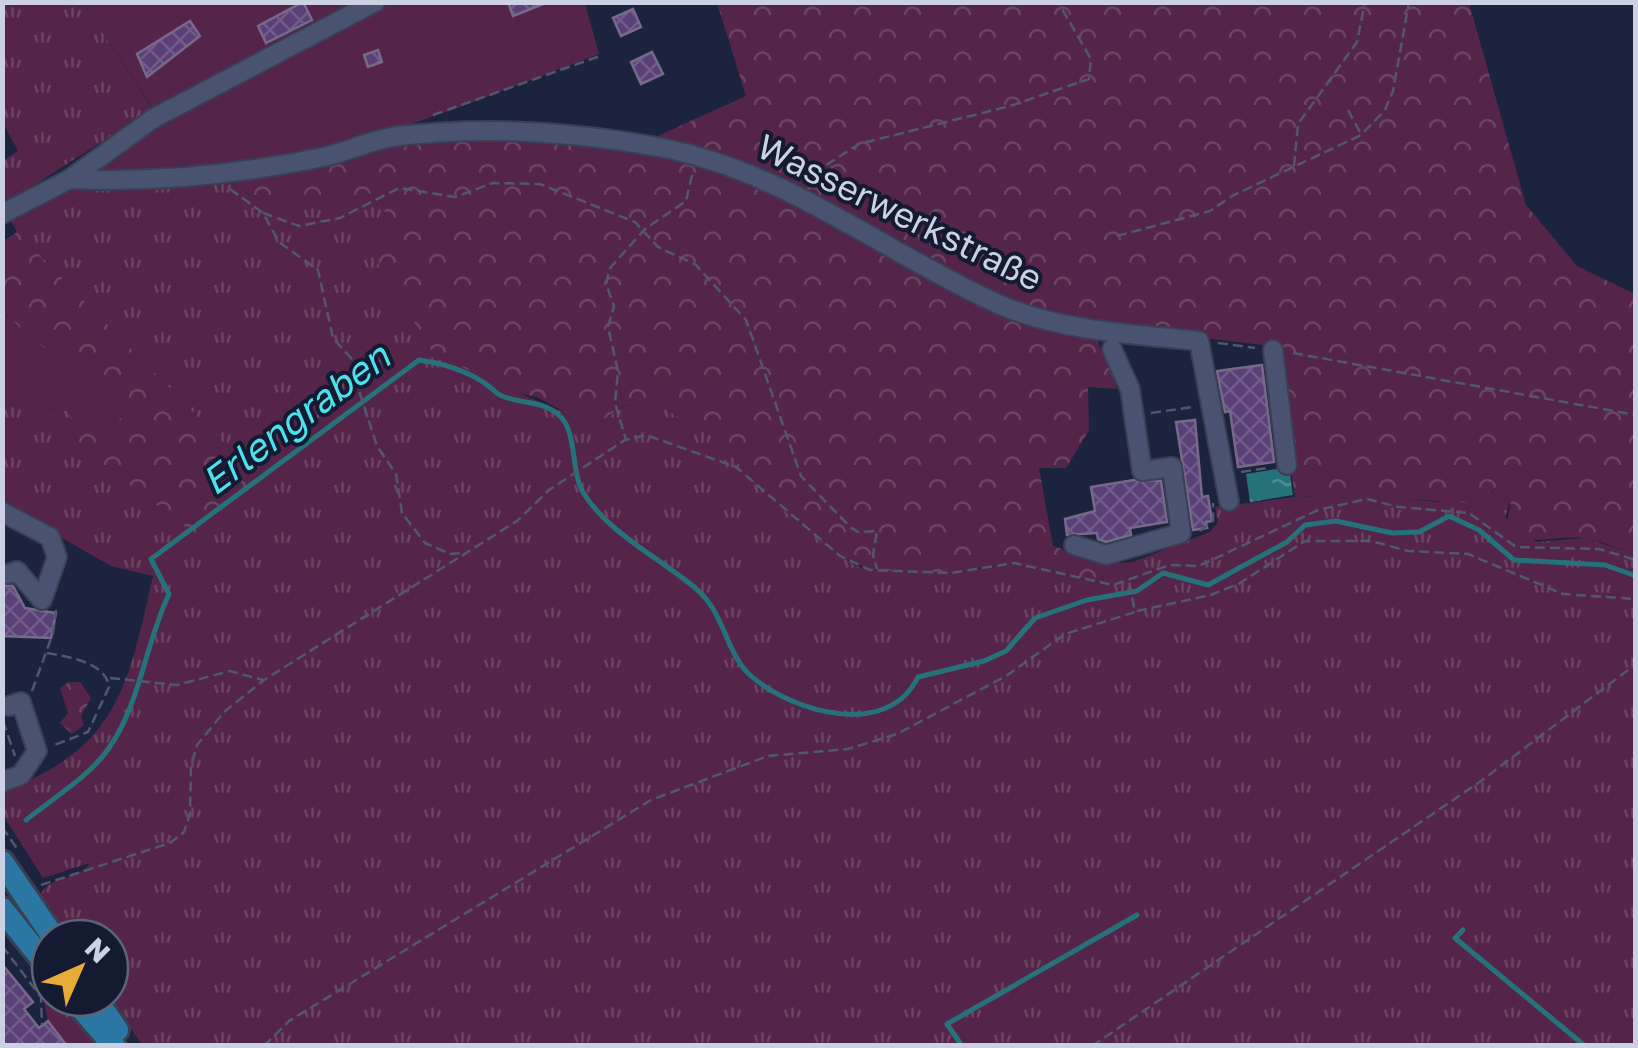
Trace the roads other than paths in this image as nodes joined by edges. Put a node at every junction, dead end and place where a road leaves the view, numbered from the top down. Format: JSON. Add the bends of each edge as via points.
{"nodes":[{"id":1,"x":375,"y":2,"type":"edge"},
{"id":2,"x":70,"y":179,"type":"junction"},
{"id":3,"x":2,"y":214,"type":"edge"},
{"id":4,"x":1112,"y":350,"type":"dead end"},
{"id":5,"x":1273,"y":350,"type":"road end"},
{"id":6,"x":1287,"y":465,"type":"road end"},
{"id":7,"x":1229,"y":500,"type":"dead end"},
{"id":8,"x":2,"y":512,"type":"edge"},
{"id":9,"x":1074,"y":545,"type":"dead end"},
{"id":10,"x":8,"y":574,"type":"dead end"},
{"id":11,"x":12,"y":712,"type":"edge"},
{"id":12,"x":2,"y":782,"type":"edge"},
{"id":13,"x":10,"y":870,"type":"edge"},
{"id":14,"x":2,"y":910,"type":"edge"},
{"id":15,"x":41,"y":918,"type":"edge"},
{"id":16,"x":30,"y":944,"type":"edge"},
{"id":17,"x":90,"y":1018,"type":"edge"},
{"id":18,"x":108,"y":1018,"type":"edge"},
{"id":19,"x":114,"y":1046,"type":"edge"},
{"id":20,"x":127,"y":1046,"type":"edge"}],
"edges":[{"from":1,"to":2,"type":"street","via":[[154,118]]},
{"from":2,"to":3,"type":"street"},
{"from":2,"to":7,"type":"street","name":"Wasserwerkstraße","via":[[214,175],[340,154],[394,136],[461,130],[696,154],[788,190],[1002,306],[1062,322],[1199,341]]},
{"from":4,"to":9,"type":"street","via":[[1123,366],[1142,471],[1172,468],[1181,533],[1106,555]]},
{"from":5,"to":6,"type":"street"},
{"from":8,"to":10,"type":"street","via":[[50,537],[57,557],[42,600],[17,572]]},
{"from":11,"to":12,"type":"street","via":[[36,751],[21,774]]},
{"from":13,"to":15,"type":"main road"},
{"from":14,"to":16,"type":"main road"},
{"from":17,"to":19,"type":"main road"},
{"from":18,"to":20,"type":"main road"}]}
